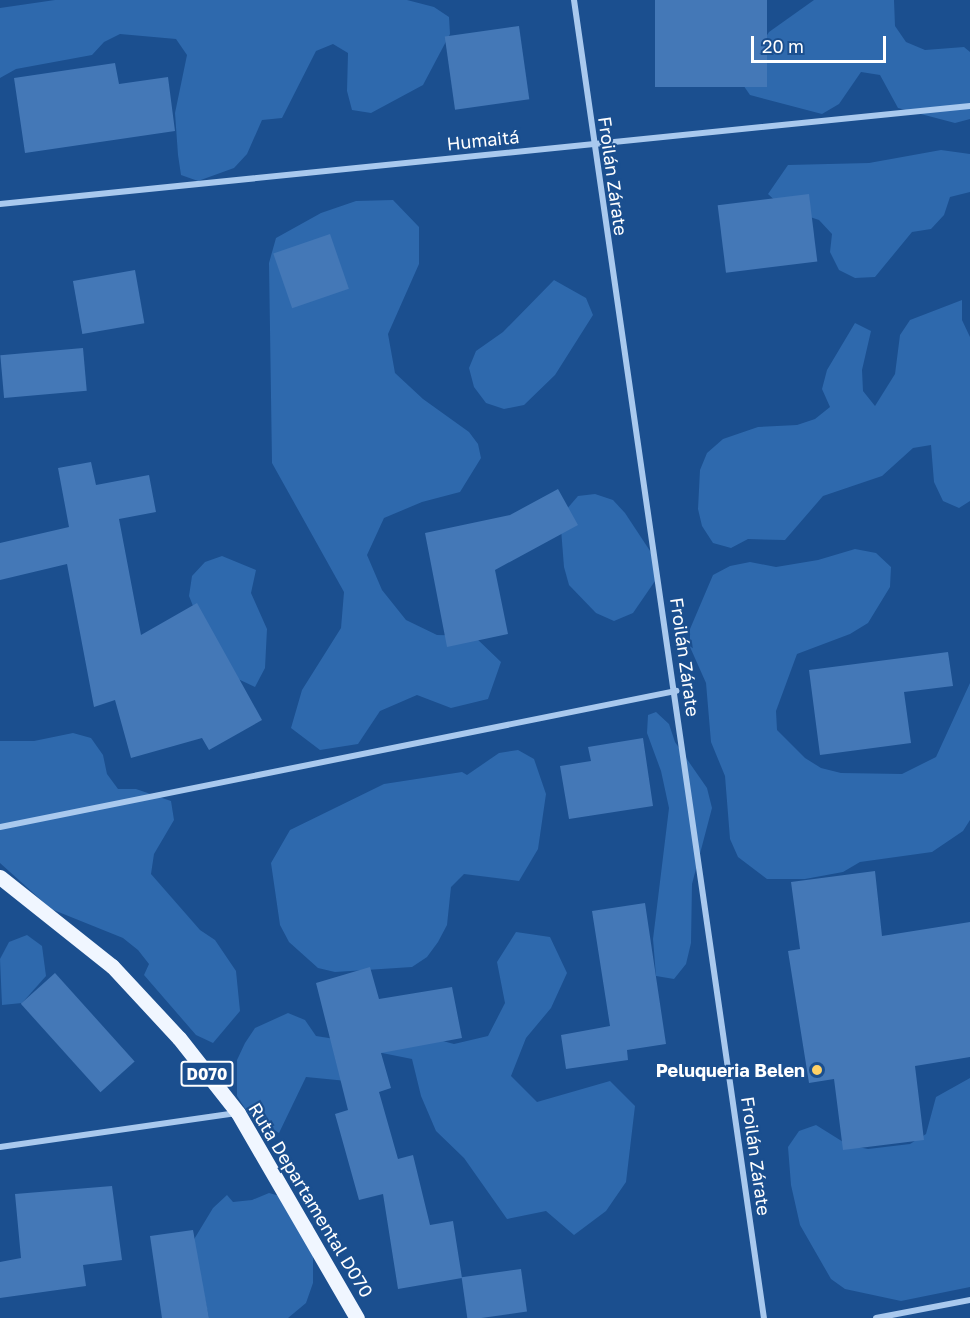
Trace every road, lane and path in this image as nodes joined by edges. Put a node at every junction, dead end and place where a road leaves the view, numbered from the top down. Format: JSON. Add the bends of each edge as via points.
{"nodes":[{"id":1,"x":574,"y":0,"type":"edge"},
{"id":2,"x":970,"y":106,"type":"edge"},
{"id":3,"x":592,"y":144,"type":"junction"},
{"id":4,"x":0,"y":204,"type":"edge"},
{"id":5,"x":676,"y":691,"type":"junction"},
{"id":6,"x":0,"y":827,"type":"edge"},
{"id":7,"x":0,"y":877,"type":"edge"},
{"id":8,"x":238,"y":1113,"type":"junction"},
{"id":9,"x":0,"y":1147,"type":"edge"},
{"id":10,"x":970,"y":1300,"type":"edge"},
{"id":11,"x":357,"y":1318,"type":"edge"},
{"id":12,"x":764,"y":1318,"type":"edge"},
{"id":13,"x":876,"y":1318,"type":"edge"}],
"edges":[{"from":1,"to":3,"type":"street","name":"Froilán Zárate"},
{"from":2,"to":3,"type":"street","name":"Humaitá"},
{"from":3,"to":4,"type":"street","name":"Humaitá"},
{"from":3,"to":5,"type":"street","name":"Froilán Zárate"},
{"from":5,"to":6,"type":"street"},
{"from":5,"to":12,"type":"street","name":"Froilán Zárate"},
{"from":7,"to":8,"type":"main road","name":"Ruta Departamental D070","number":"D070","via":[[112,966],[179,1038]]},
{"from":8,"to":9,"type":"street"},
{"from":8,"to":11,"type":"main road","name":"Ruta Departamental D070","number":"D070"},
{"from":10,"to":13,"type":"street"}]}
